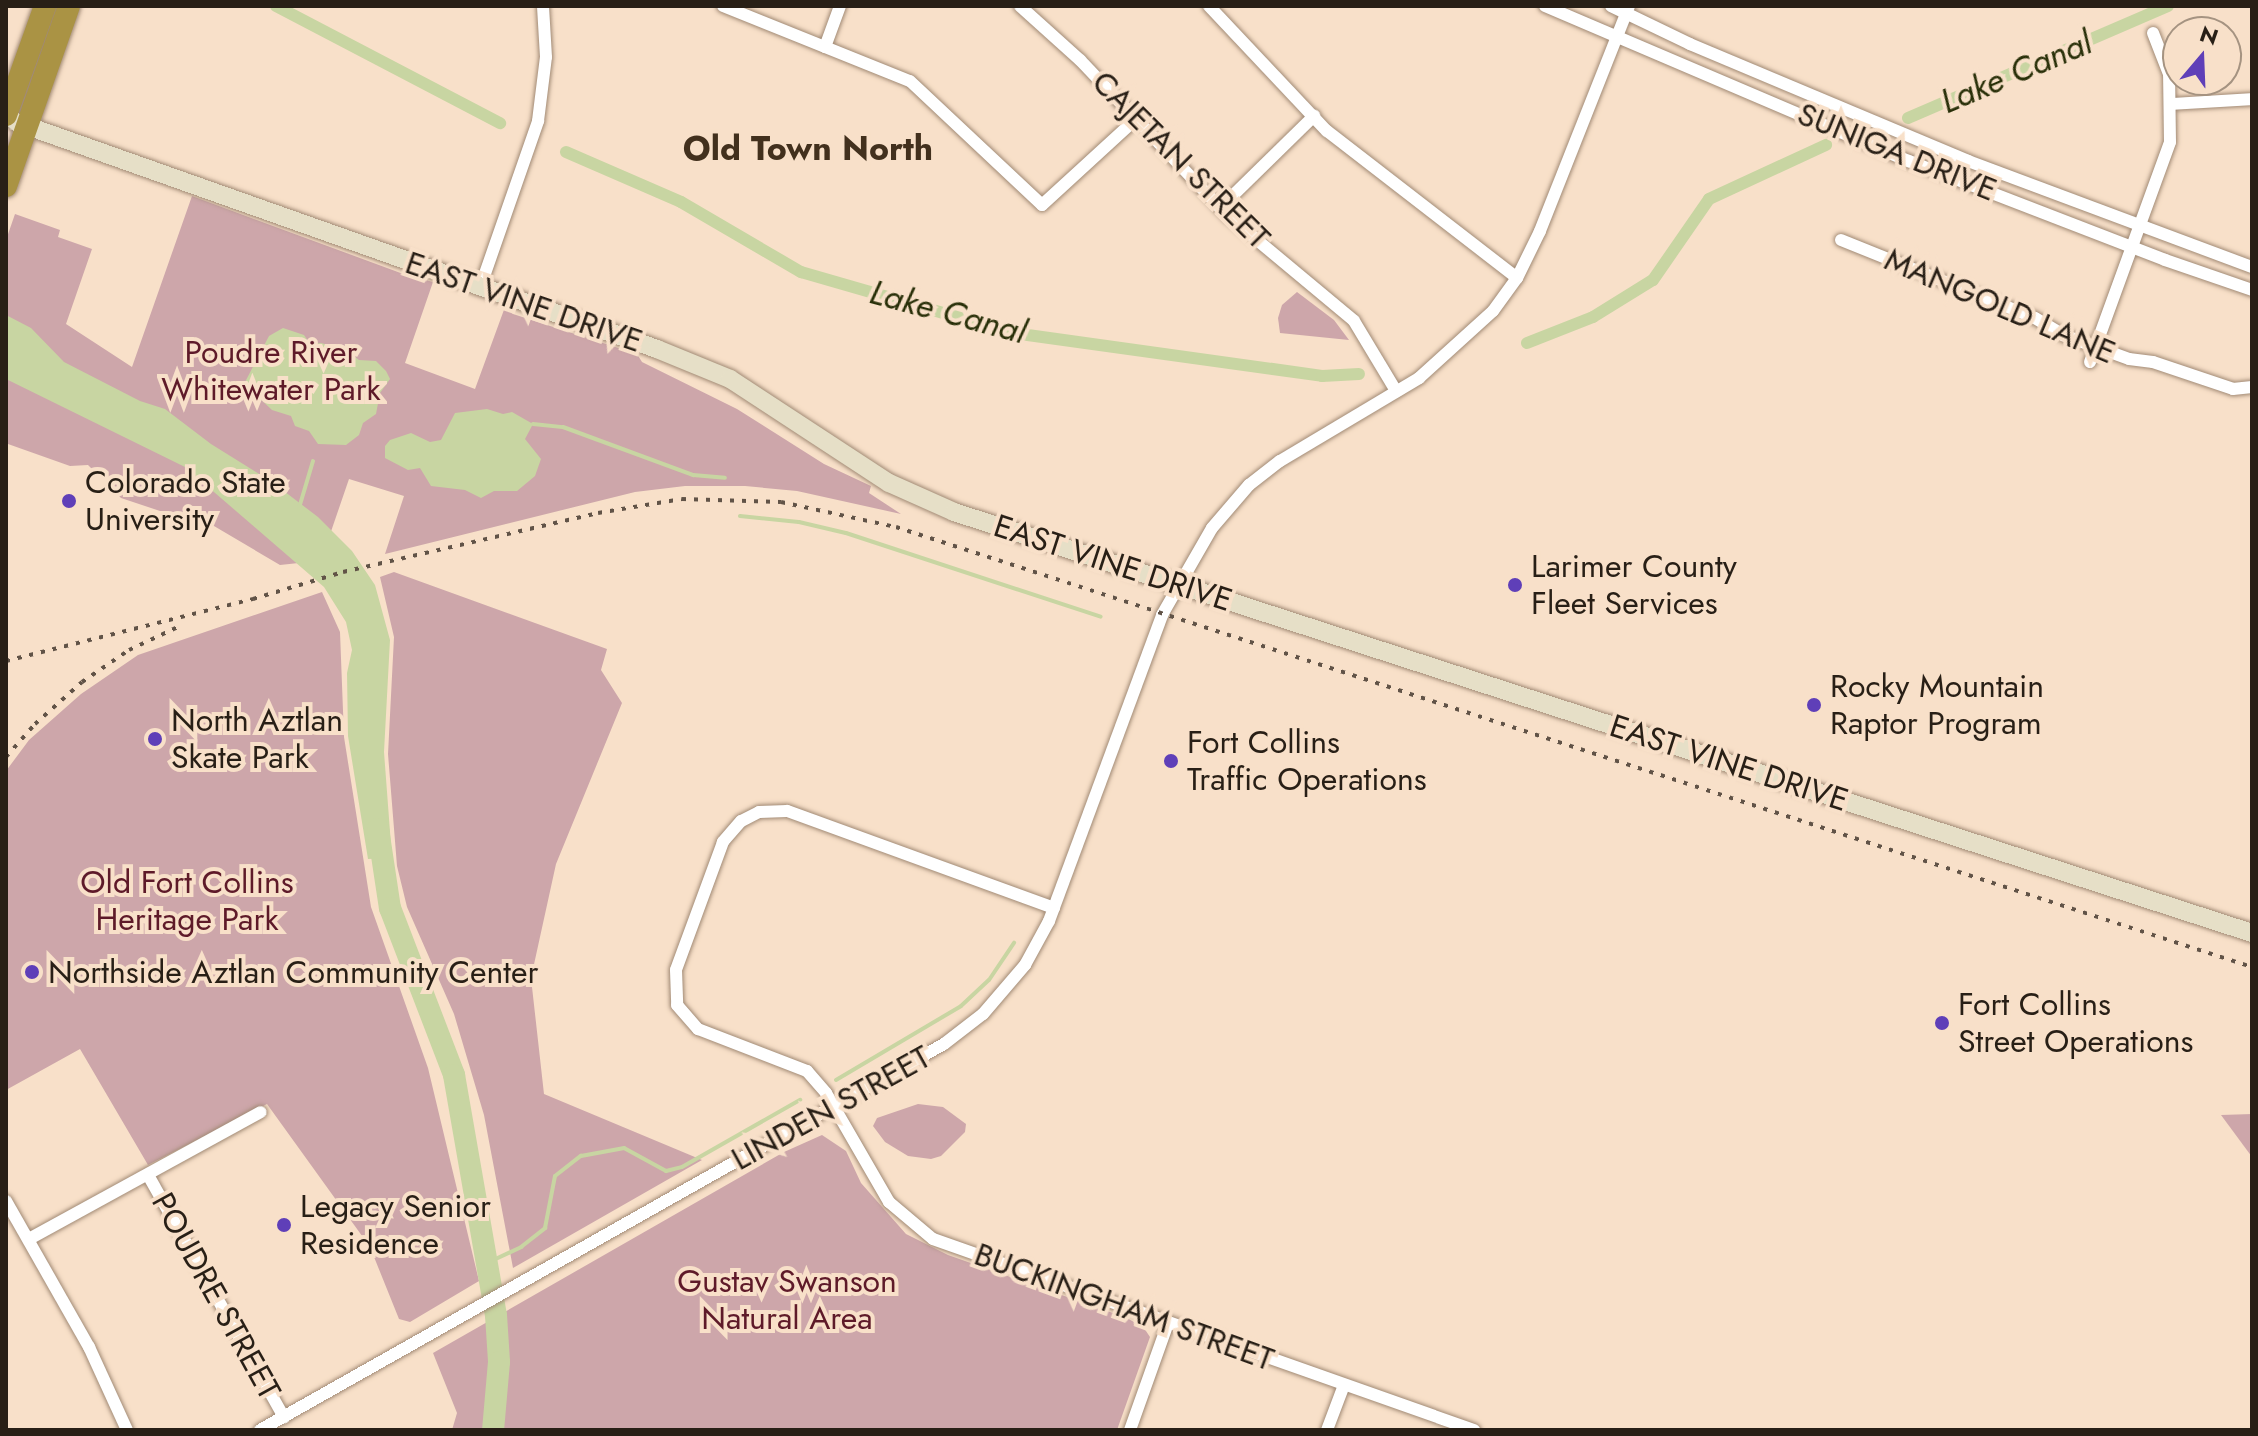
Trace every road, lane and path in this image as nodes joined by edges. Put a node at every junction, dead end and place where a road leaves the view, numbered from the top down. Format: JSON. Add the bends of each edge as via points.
{"nodes":[{"id":1,"x":45,"y":6,"type":"edge"},
{"id":2,"x":69,"y":6,"type":"edge"},
{"id":3,"x":543,"y":6,"type":"edge"},
{"id":4,"x":723,"y":6,"type":"edge"},
{"id":5,"x":840,"y":6,"type":"edge"},
{"id":6,"x":1020,"y":6,"type":"edge"},
{"id":7,"x":1209,"y":6,"type":"edge"},
{"id":8,"x":1545,"y":6,"type":"edge"},
{"id":9,"x":1611,"y":6,"type":"edge"},
{"id":10,"x":1628,"y":9,"type":"edge"},
{"id":11,"x":2153,"y":33,"type":"dead end"},
{"id":12,"x":1616,"y":36,"type":"junction"},
{"id":13,"x":825,"y":47,"type":"junction"},
{"id":14,"x":2252,"y":99,"type":"edge"},
{"id":15,"x":2171,"y":104,"type":"junction"},
{"id":16,"x":1314,"y":116,"type":"junction"},
{"id":17,"x":1137,"y":118,"type":"junction"},
{"id":18,"x":13,"y":119,"type":"edge"},
{"id":19,"x":6,"y":186,"type":"edge"},
{"id":20,"x":1220,"y":208,"type":"junction"},
{"id":21,"x":2139,"y":227,"type":"junction"},
{"id":22,"x":1841,"y":240,"type":"dead end"},
{"id":23,"x":2132,"y":248,"type":"junction"},
{"id":24,"x":2252,"y":267,"type":"edge"},
{"id":25,"x":1517,"y":278,"type":"junction"},
{"id":26,"x":480,"y":288,"type":"junction"},
{"id":27,"x":2252,"y":290,"type":"edge"},
{"id":28,"x":2095,"y":347,"type":"junction"},
{"id":29,"x":2090,"y":362,"type":"dead end"},
{"id":30,"x":2252,"y":387,"type":"edge"},
{"id":31,"x":1396,"y":391,"type":"junction"},
{"id":32,"x":1179,"y":584,"type":"junction"},
{"id":33,"x":1054,"y":908,"type":"junction"},
{"id":34,"x":2252,"y":933,"type":"edge"},
{"id":35,"x":833,"y":1107,"type":"junction"},
{"id":36,"x":261,"y":1112,"type":"dead end"},
{"id":37,"x":148,"y":1175,"type":"junction"},
{"id":38,"x":6,"y":1201,"type":"edge"},
{"id":39,"x":29,"y":1239,"type":"junction"},
{"id":40,"x":1168,"y":1323,"type":"junction"},
{"id":41,"x":1344,"y":1385,"type":"junction"},
{"id":42,"x":284,"y":1417,"type":"junction"},
{"id":43,"x":127,"y":1430,"type":"edge"},
{"id":44,"x":260,"y":1430,"type":"edge"},
{"id":45,"x":1130,"y":1430,"type":"edge"},
{"id":46,"x":1327,"y":1430,"type":"edge"},
{"id":47,"x":1474,"y":1430,"type":"edge"}],
"edges":[{"from":1,"to":18,"type":"highway"},
{"from":2,"to":18,"type":"highway"},
{"from":3,"to":26,"type":"street","via":[[546,57],[538,121]]},
{"from":4,"to":13,"type":"street"},
{"from":5,"to":13,"type":"street"},
{"from":6,"to":17,"type":"street","name":"CAJETAN STREET"},
{"from":7,"to":16,"type":"street"},
{"from":8,"to":12,"type":"street","name":"SUNIGA DRIVE"},
{"from":9,"to":10,"type":"street","name":"SUNIGA DRIVE"},
{"from":10,"to":12,"type":"street","name":"LINDEN STREET"},
{"from":10,"to":21,"type":"street","name":"SUNIGA DRIVE","via":[[1690,44]]},
{"from":11,"to":15,"type":"street","via":[[2169,74]]},
{"from":12,"to":23,"type":"street","name":"SUNIGA DRIVE","via":[[1909,161]]},
{"from":12,"to":25,"type":"street","name":"LINDEN STREET","via":[[1563,177]]},
{"from":13,"to":17,"type":"street","via":[[910,81],[1042,205]]},
{"from":14,"to":15,"type":"street"},
{"from":15,"to":21,"type":"street","via":[[2170,142]]},
{"from":16,"to":20,"type":"street"},
{"from":16,"to":25,"type":"street","via":[[1421,207]]},
{"from":17,"to":20,"type":"street","name":"CAJETAN STREET"},
{"from":18,"to":19,"type":"highway"},
{"from":18,"to":26,"type":"main road","name":"EAST VINE DRIVE"},
{"from":20,"to":31,"type":"street","name":"CAJETAN STREET","via":[[1354,321]]},
{"from":21,"to":23,"type":"street"},
{"from":21,"to":24,"type":"street","name":"SUNIGA DRIVE"},
{"from":22,"to":28,"type":"street","name":"MANGOLD LANE"},
{"from":23,"to":27,"type":"street","name":"SUNIGA DRIVE"},
{"from":23,"to":28,"type":"street"},
{"from":25,"to":31,"type":"street","name":"LINDEN STREET","via":[[1468,337]]},
{"from":26,"to":32,"type":"main road","name":"EAST VINE DRIVE","via":[[730,379],[915,497]]},
{"from":28,"to":29,"type":"street"},
{"from":28,"to":30,"type":"street","name":"MANGOLD LANE","via":[[2233,389]]},
{"from":31,"to":32,"type":"street","name":"LINDEN STREET","via":[[1316,437],[1249,485],[1212,528]]},
{"from":32,"to":33,"type":"street","name":"LINDEN STREET","via":[[1162,615]]},
{"from":32,"to":34,"type":"main road","name":"EAST VINE DRIVE"},
{"from":33,"to":35,"type":"street","name":"LINDEN STREET","via":[[1025,965],[983,1014],[944,1044]]},
{"from":33,"to":35,"type":"street","name":"BUCKINGHAM STREET","via":[[787,811],[759,812],[741,821],[723,842],[676,970],[677,1005],[698,1029],[807,1071]]},
{"from":35,"to":40,"type":"street","name":"BUCKINGHAM STREET","via":[[889,1202],[917,1229]]},
{"from":35,"to":42,"type":"street","name":"LINDEN STREET"},
{"from":36,"to":37,"type":"street"},
{"from":37,"to":39,"type":"street"},
{"from":37,"to":42,"type":"street","name":"POUDRE STREET"},
{"from":38,"to":39,"type":"street"},
{"from":39,"to":43,"type":"street","via":[[89,1347]]},
{"from":40,"to":41,"type":"street","name":"BUCKINGHAM STREET"},
{"from":40,"to":45,"type":"street"},
{"from":41,"to":46,"type":"street"},
{"from":41,"to":47,"type":"street","name":"BUCKINGHAM STREET"},
{"from":42,"to":44,"type":"street","name":"LINDEN STREET"}]}
